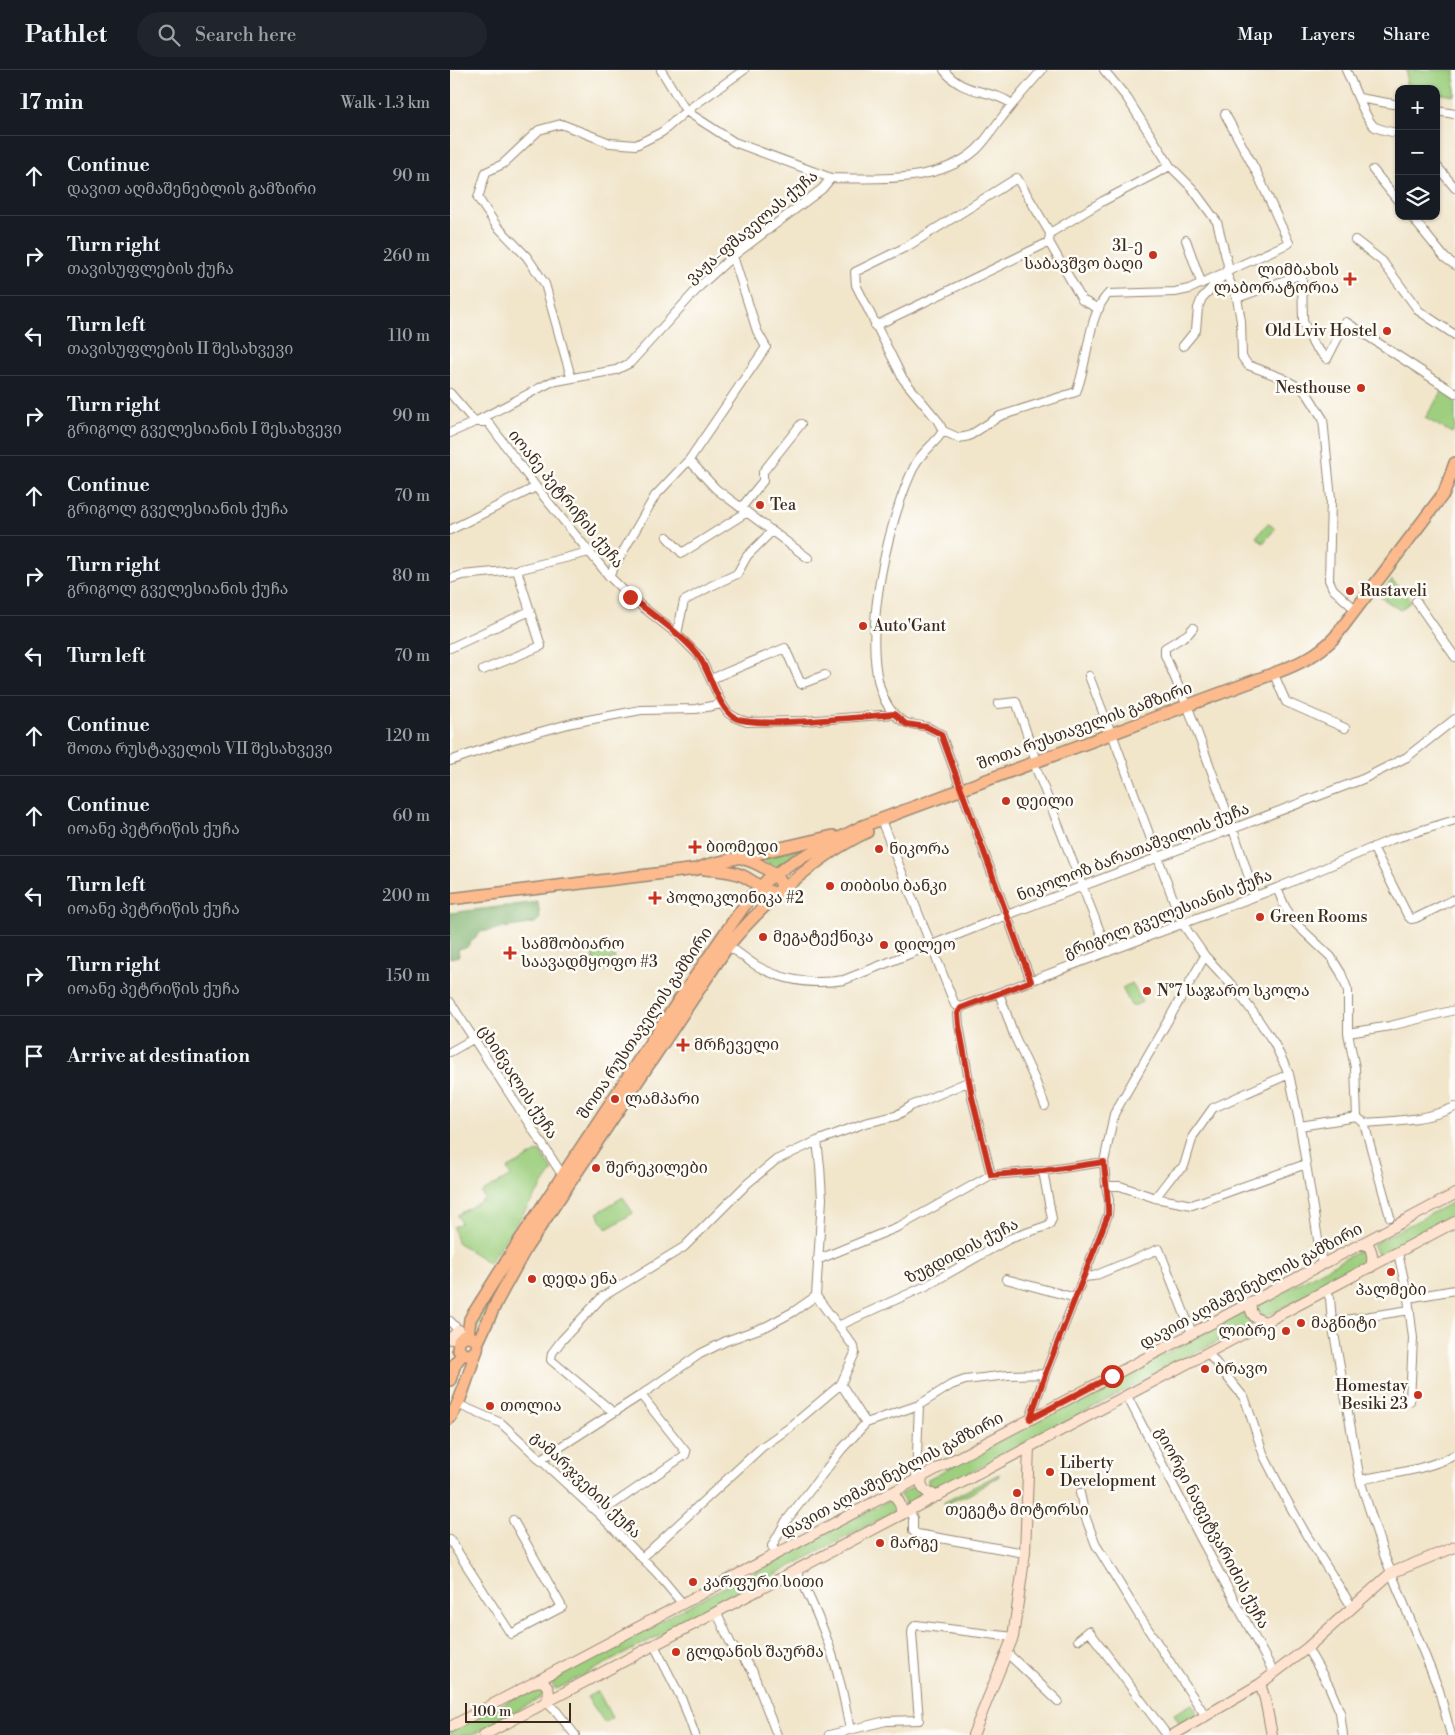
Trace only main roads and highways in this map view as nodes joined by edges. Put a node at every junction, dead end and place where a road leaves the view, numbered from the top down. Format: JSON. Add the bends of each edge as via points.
{"nodes":[{"id":1,"x":1455,"y":463,"type":"edge"},
{"id":2,"x":1455,"y":488,"type":"edge"},
{"id":3,"x":1188,"y":708,"type":"junction"},
{"id":4,"x":962,"y":792,"type":"junction"},
{"id":5,"x":847,"y":833,"type":"junction"},
{"id":6,"x":741,"y":858,"type":"junction"},
{"id":7,"x":697,"y":869,"type":"junction"},
{"id":8,"x":774,"y":874,"type":"junction"},
{"id":9,"x":760,"y":886,"type":"junction"},
{"id":10,"x":781,"y":893,"type":"junction"},
{"id":11,"x":450,"y":899,"type":"edge"},
{"id":12,"x":1455,"y":1194,"type":"edge"},
{"id":13,"x":1455,"y":1222,"type":"edge"},
{"id":14,"x":1363,"y":1244,"type":"junction"},
{"id":15,"x":1371,"y":1267,"type":"junction"},
{"id":16,"x":1251,"y":1303,"type":"junction"},
{"id":17,"x":1267,"y":1322,"type":"junction"},
{"id":18,"x":459,"y":1337,"type":"edge"},
{"id":19,"x":477,"y":1347,"type":"junction"},
{"id":20,"x":460,"y":1352,"type":"junction"},
{"id":21,"x":450,"y":1360,"type":"edge"},
{"id":22,"x":450,"y":1380,"type":"edge"},
{"id":23,"x":450,"y":1418,"type":"edge"},
{"id":24,"x":1029,"y":1447,"type":"junction"},
{"id":25,"x":919,"y":1478,"type":"junction"},
{"id":26,"x":890,"y":1493,"type":"junction"},
{"id":27,"x":938,"y":1496,"type":"junction"},
{"id":28,"x":905,"y":1513,"type":"junction"},
{"id":29,"x":1455,"y":1547,"type":"edge"},
{"id":30,"x":534,"y":1682,"type":"junction"},
{"id":31,"x":1260,"y":1684,"type":"junction"},
{"id":32,"x":547,"y":1703,"type":"junction"},
{"id":33,"x":450,"y":1727,"type":"edge"},
{"id":34,"x":484,"y":1735,"type":"edge"},
{"id":35,"x":973,"y":1735,"type":"edge"},
{"id":36,"x":1173,"y":1735,"type":"edge"},
{"id":37,"x":1272,"y":1735,"type":"edge"}],
"edges":[{"from":1,"to":3,"type":"main road","name":"შოთა რუსთაველის გამზირი","via":[[1444,493],[1324,649],[1275,674]]},
{"from":2,"to":3,"type":"main road","name":"შოთა რუსთაველის გამზირი","via":[[1326,652],[1308,665],[1276,678]]},
{"from":3,"to":4,"type":"main road","name":"შოთა რუსთაველის გამზირი"},
{"from":4,"to":5,"type":"main road","name":"შოთა რუსთაველის გამზირი"},
{"from":4,"to":10,"type":"main road","name":"შოთა რუსთაველის გამზირი","via":[[845,843]]},
{"from":5,"to":6,"type":"main road"},
{"from":5,"to":8,"type":"main road","name":"შოთა რუსთაველის გამზირი"},
{"from":6,"to":7,"type":"main road"},
{"from":6,"to":8,"type":"main road"},
{"from":7,"to":9,"type":"main road","via":[[734,873]]},
{"from":7,"to":11,"type":"main road"},
{"from":8,"to":9,"type":"main road","name":"შოთა რუსთაველის გამზირი"},
{"from":8,"to":10,"type":"main road","via":[[782,882]]},
{"from":9,"to":10,"type":"main road","via":[[770,894]]},
{"from":9,"to":18,"type":"main road","name":"შოთა რუსთაველის გამზირი","via":[[658,1031]]},
{"from":10,"to":19,"type":"main road","name":"შოთა რუსთაველის გამზირი","via":[[728,946],[526,1248]]},
{"from":12,"to":14,"type":"main road","name":"დავით აღმაშენებლის გამზირი"},
{"from":13,"to":15,"type":"main road"},
{"from":14,"to":15,"type":"main road","via":[[1372,1252]]},
{"from":14,"to":16,"type":"main road","name":"დავით აღმაშენებლის გამზირი"},
{"from":15,"to":17,"type":"main road"},
{"from":16,"to":17,"type":"main road","via":[[1253,1315]]},
{"from":16,"to":25,"type":"main road","name":"დავით აღმაშენებლის გამზირი"},
{"from":17,"to":24,"type":"main road"},
{"from":18,"to":19,"type":"main road","via":[[474,1338]]},
{"from":18,"to":20,"type":"main road"},
{"from":19,"to":20,"type":"main road","via":[[470,1355]]},
{"from":19,"to":23,"type":"main road","name":"შოთა რუსთაველის გამზირი"},
{"from":20,"to":21,"type":"main road"},
{"from":20,"to":22,"type":"main road"},
{"from":24,"to":27,"type":"main road"},
{"from":24,"to":35,"type":"main road","via":[[1025,1553],[1013,1638]]},
{"from":25,"to":26,"type":"main road","name":"დავით აღმაშენებლის გამზირი"},
{"from":25,"to":27,"type":"main road","via":[[923,1489]]},
{"from":26,"to":28,"type":"main road"},
{"from":26,"to":30,"type":"main road","name":"დავით აღმაშენებლის გამზირი"},
{"from":27,"to":28,"type":"main road"},
{"from":28,"to":32,"type":"main road"},
{"from":29,"to":31,"type":"main road","via":[[1391,1573],[1307,1648]]},
{"from":30,"to":32,"type":"main road","via":[[542,1681],[548,1687]]},
{"from":30,"to":33,"type":"main road","name":"დავით აღმაშენებლის გამზირი"},
{"from":31,"to":36,"type":"main road"},
{"from":31,"to":37,"type":"main road"},
{"from":32,"to":34,"type":"main road"}]}
